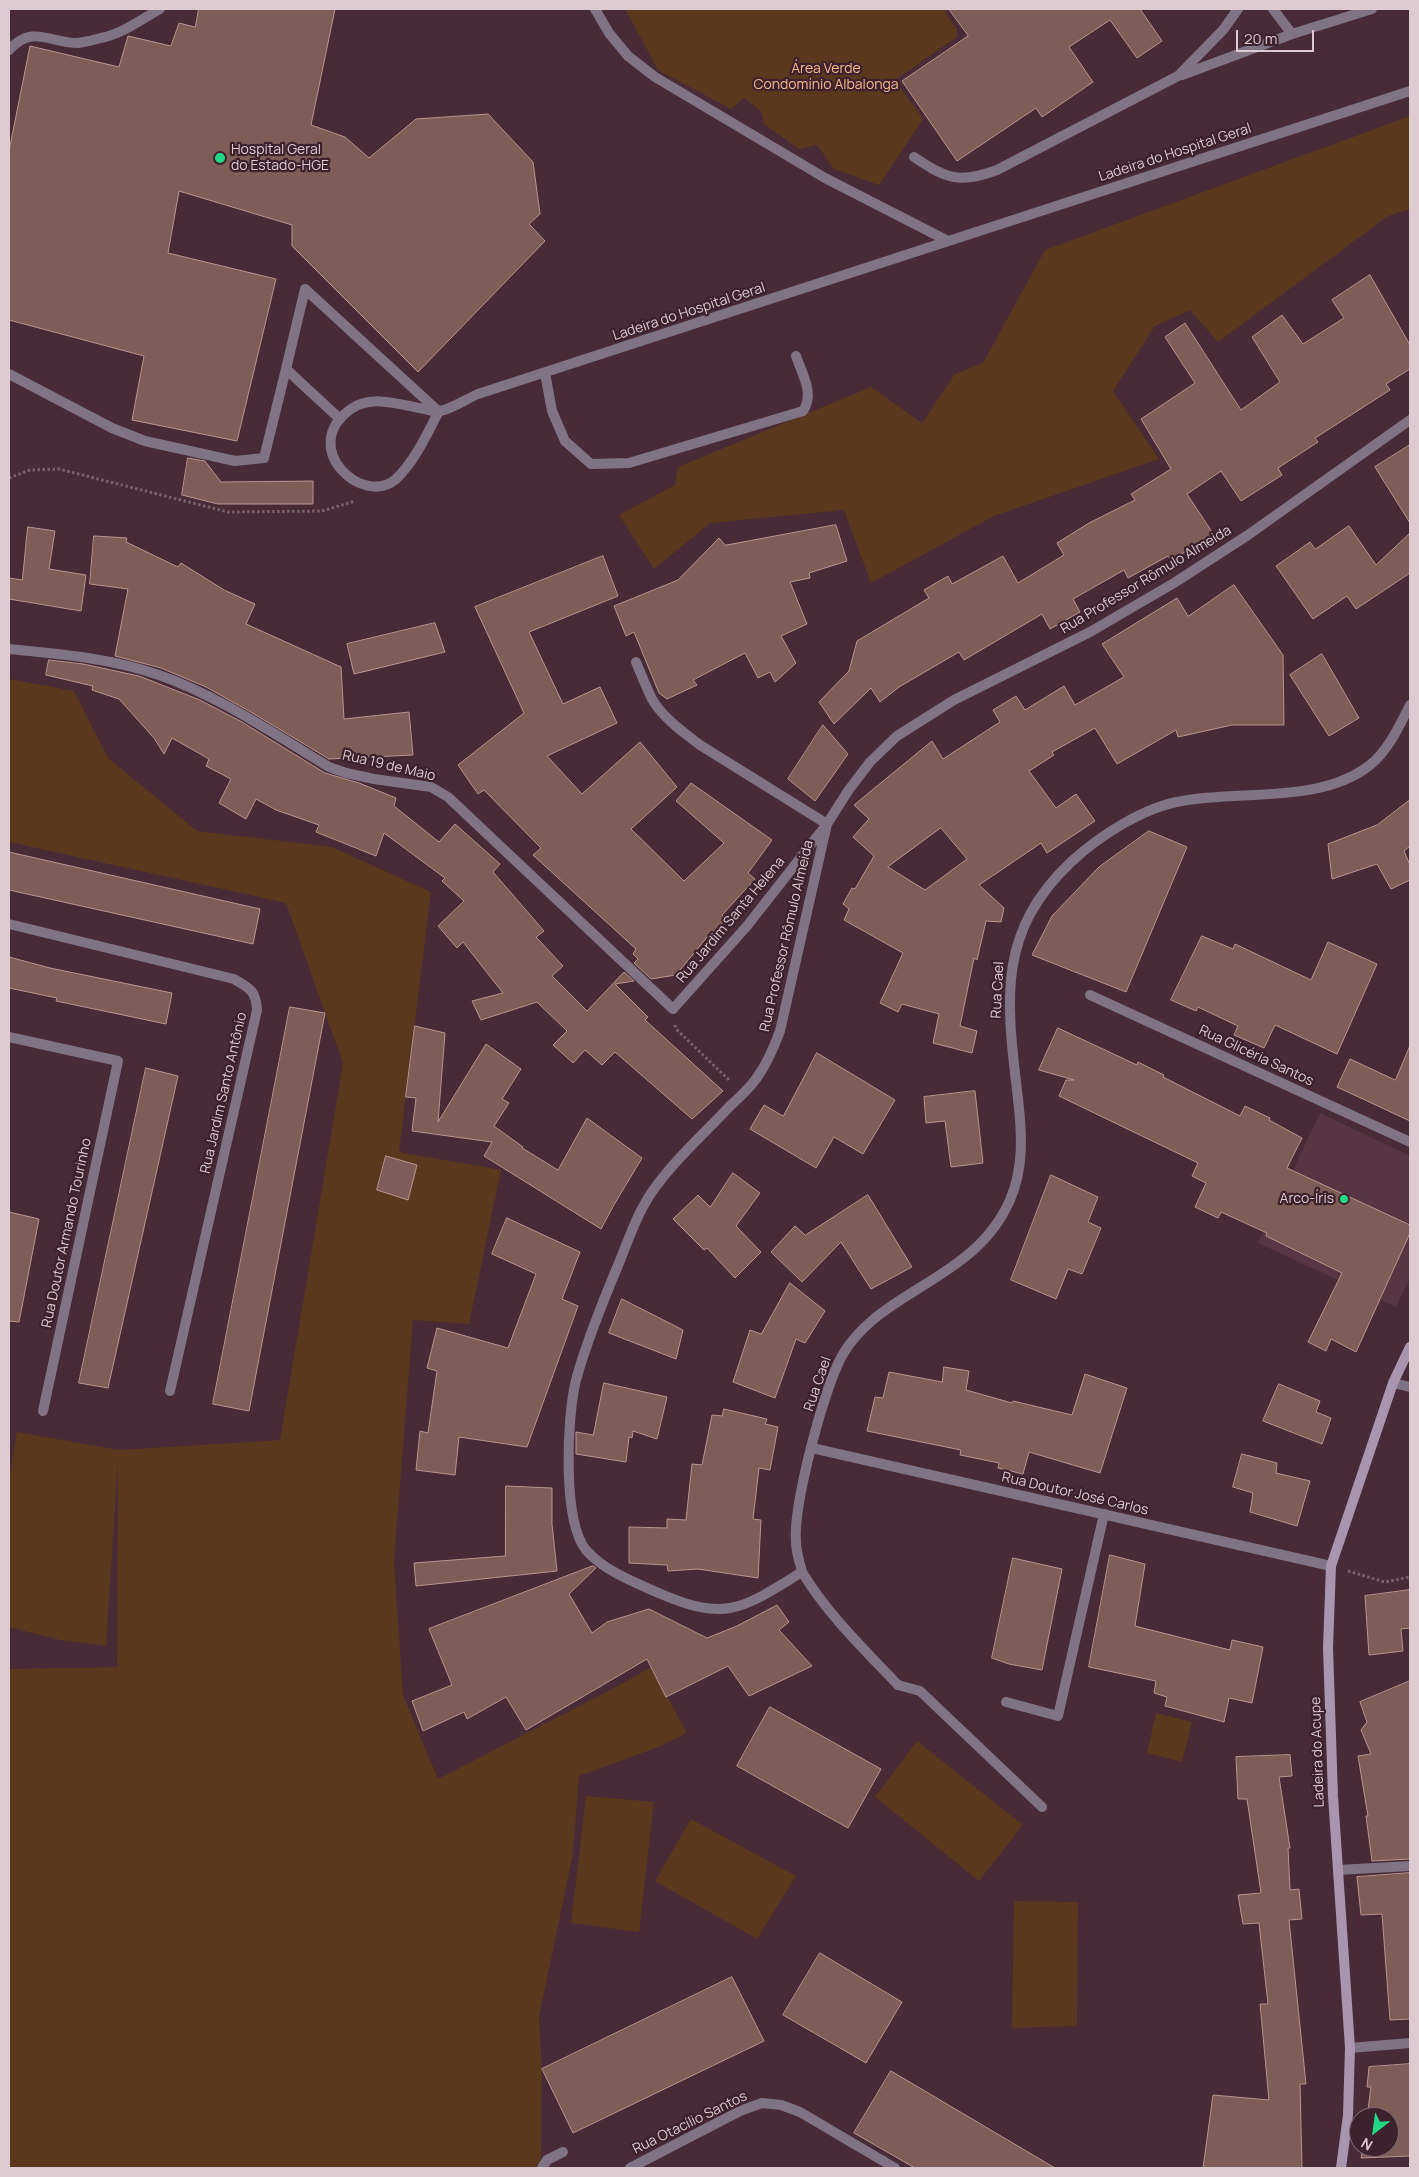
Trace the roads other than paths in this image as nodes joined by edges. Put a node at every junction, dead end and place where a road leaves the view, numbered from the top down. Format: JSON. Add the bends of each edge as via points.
{"nodes":[{"id":1,"x":160,"y":9,"type":"edge"},
{"id":2,"x":595,"y":9,"type":"edge"},
{"id":3,"x":1238,"y":9,"type":"edge"},
{"id":4,"x":1273,"y":9,"type":"edge"},
{"id":5,"x":1372,"y":9,"type":"edge"},
{"id":6,"x":1292,"y":34,"type":"junction"},
{"id":7,"x":9,"y":50,"type":"edge"},
{"id":8,"x":1178,"y":76,"type":"junction"},
{"id":9,"x":1410,"y":91,"type":"edge"},
{"id":10,"x":914,"y":157,"type":"dead end"},
{"id":11,"x":948,"y":241,"type":"junction"},
{"id":12,"x":796,"y":356,"type":"dead end"},
{"id":13,"x":286,"y":369,"type":"junction"},
{"id":14,"x":545,"y":373,"type":"junction"},
{"id":15,"x":9,"y":374,"type":"edge"},
{"id":16,"x":439,"y":411,"type":"junction"},
{"id":17,"x":340,"y":419,"type":"junction"},
{"id":18,"x":1410,"y":420,"type":"edge"},
{"id":19,"x":9,"y":649,"type":"edge"},
{"id":20,"x":636,"y":662,"type":"dead end"},
{"id":21,"x":1410,"y":705,"type":"edge"},
{"id":22,"x":827,"y":824,"type":"junction"},
{"id":23,"x":9,"y":924,"type":"edge"},
{"id":24,"x":1090,"y":995,"type":"dead end"},
{"id":25,"x":672,"y":1010,"type":"joint"},
{"id":26,"x":9,"y":1037,"type":"edge"},
{"id":27,"x":1410,"y":1142,"type":"edge"},
{"id":28,"x":1410,"y":1347,"type":"edge"},
{"id":29,"x":1393,"y":1383,"type":"junction"},
{"id":30,"x":1410,"y":1387,"type":"edge"},
{"id":31,"x":170,"y":1391,"type":"dead end"},
{"id":32,"x":43,"y":1411,"type":"dead end"},
{"id":33,"x":812,"y":1448,"type":"junction"},
{"id":34,"x":1104,"y":1514,"type":"junction"},
{"id":35,"x":1331,"y":1566,"type":"junction"},
{"id":36,"x":802,"y":1572,"type":"junction"},
{"id":37,"x":1006,"y":1702,"type":"dead end"},
{"id":38,"x":1042,"y":1807,"type":"dead end"},
{"id":39,"x":1410,"y":1866,"type":"edge"},
{"id":40,"x":1338,"y":1870,"type":"junction"},
{"id":41,"x":1410,"y":2043,"type":"edge"},
{"id":42,"x":1350,"y":2048,"type":"junction"},
{"id":43,"x":563,"y":2152,"type":"dead end"},
{"id":44,"x":542,"y":2168,"type":"edge"},
{"id":45,"x":630,"y":2168,"type":"edge"},
{"id":46,"x":895,"y":2168,"type":"edge"},
{"id":47,"x":1341,"y":2168,"type":"edge"}],
"edges":[{"from":1,"to":7,"type":"street","via":[[103,38],[77,43],[40,35],[18,40]]},
{"from":2,"to":11,"type":"street","via":[[628,56],[655,77],[826,178]]},
{"from":3,"to":8,"type":"street","via":[[1223,30]]},
{"from":4,"to":6,"type":"street"},
{"from":5,"to":6,"type":"street"},
{"from":6,"to":8,"type":"street"},
{"from":8,"to":10,"type":"street","via":[[997,170],[977,177],[954,178]]},
{"from":9,"to":11,"type":"street","name":"Ladeira do Hospital Geral"},
{"from":11,"to":14,"type":"street","name":"Ladeira do Hospital Geral"},
{"from":12,"to":14,"type":"street","via":[[809,394],[803,411],[629,463],[592,464],[565,441],[552,411]]},
{"from":13,"to":15,"type":"street","via":[[264,458],[235,460],[145,441],[112,428]]},
{"from":13,"to":16,"type":"street","via":[[305,289]]},
{"from":13,"to":17,"type":"street"},
{"from":14,"to":16,"type":"street","name":"Ladeira do Hospital Geral","via":[[478,394]]},
{"from":16,"to":17,"type":"street","via":[[376,401],[351,408]]},
{"from":16,"to":17,"type":"street","via":[[405,468],[395,480],[382,486],[368,486],[356,481],[334,461],[330,438]]},
{"from":18,"to":22,"type":"street","name":"Rua Professor Rômulo Almeida","via":[[1248,535],[1174,583],[1090,632],[954,700],[897,736],[870,762]]},
{"from":19,"to":25,"type":"street","name":"Rua 19 de Maio","via":[[88,658],[159,675],[219,702],[329,767],[364,777],[431,787],[448,797]]},
{"from":20,"to":22,"type":"street","via":[[652,700],[681,730]]},
{"from":21,"to":33,"type":"street","name":"Rua Cael","via":[[1374,763],[1357,775],[1332,786],[1311,790],[1178,801],[1151,810],[1099,840],[1051,883],[1031,910],[1013,957],[1010,1027],[1022,1140],[1017,1180],[1010,1200],[1000,1220],[961,1262],[897,1302],[854,1336],[831,1378]]},
{"from":22,"to":25,"type":"street","name":"Rua Jardim Santa Helena","via":[[747,926]]},
{"from":22,"to":36,"type":"street","name":"Rua Professor Rômulo Almeida","via":[[780,1031],[758,1077],[656,1185],[634,1227],[586,1348],[573,1394],[569,1468],[577,1534],[597,1559],[632,1582],[686,1605],[713,1610],[734,1608],[756,1600]]},
{"from":23,"to":31,"type":"street","name":"Rua Jardim Santo Antônio","via":[[234,979],[256,996],[257,1010]]},
{"from":24,"to":27,"type":"street","name":"Rua Glicéria Santos"},
{"from":26,"to":32,"type":"street","name":"Rua Doutor Armando Tourinho","via":[[118,1061]]},
{"from":28,"to":29,"type":"street","name":"Ladeira do Acupe"},
{"from":29,"to":30,"type":"street"},
{"from":29,"to":35,"type":"street","name":"Ladeira do Acupe"},
{"from":33,"to":34,"type":"street","name":"Rua Doutor José Carlos"},
{"from":33,"to":36,"type":"street","via":[[799,1504],[796,1542]]},
{"from":34,"to":35,"type":"street","name":"Rua Doutor José Carlos"},
{"from":34,"to":37,"type":"street","via":[[1058,1716]]},
{"from":35,"to":40,"type":"street","name":"Ladeira do Acupe","via":[[1328,1648]]},
{"from":36,"to":38,"type":"street","via":[[816,1596],[898,1685],[920,1691]]},
{"from":39,"to":40,"type":"street"},
{"from":40,"to":42,"type":"street","name":"Ladeira do Acupe"},
{"from":41,"to":42,"type":"street"},
{"from":42,"to":47,"type":"street","name":"Ladeira do Acupe","via":[[1348,2115]]},
{"from":43,"to":44,"type":"street","via":[[546,2160]]},
{"from":45,"to":46,"type":"street","name":"Rua Otacílio Santos","via":[[740,2111],[762,2104],[781,2105],[800,2112]]}]}
